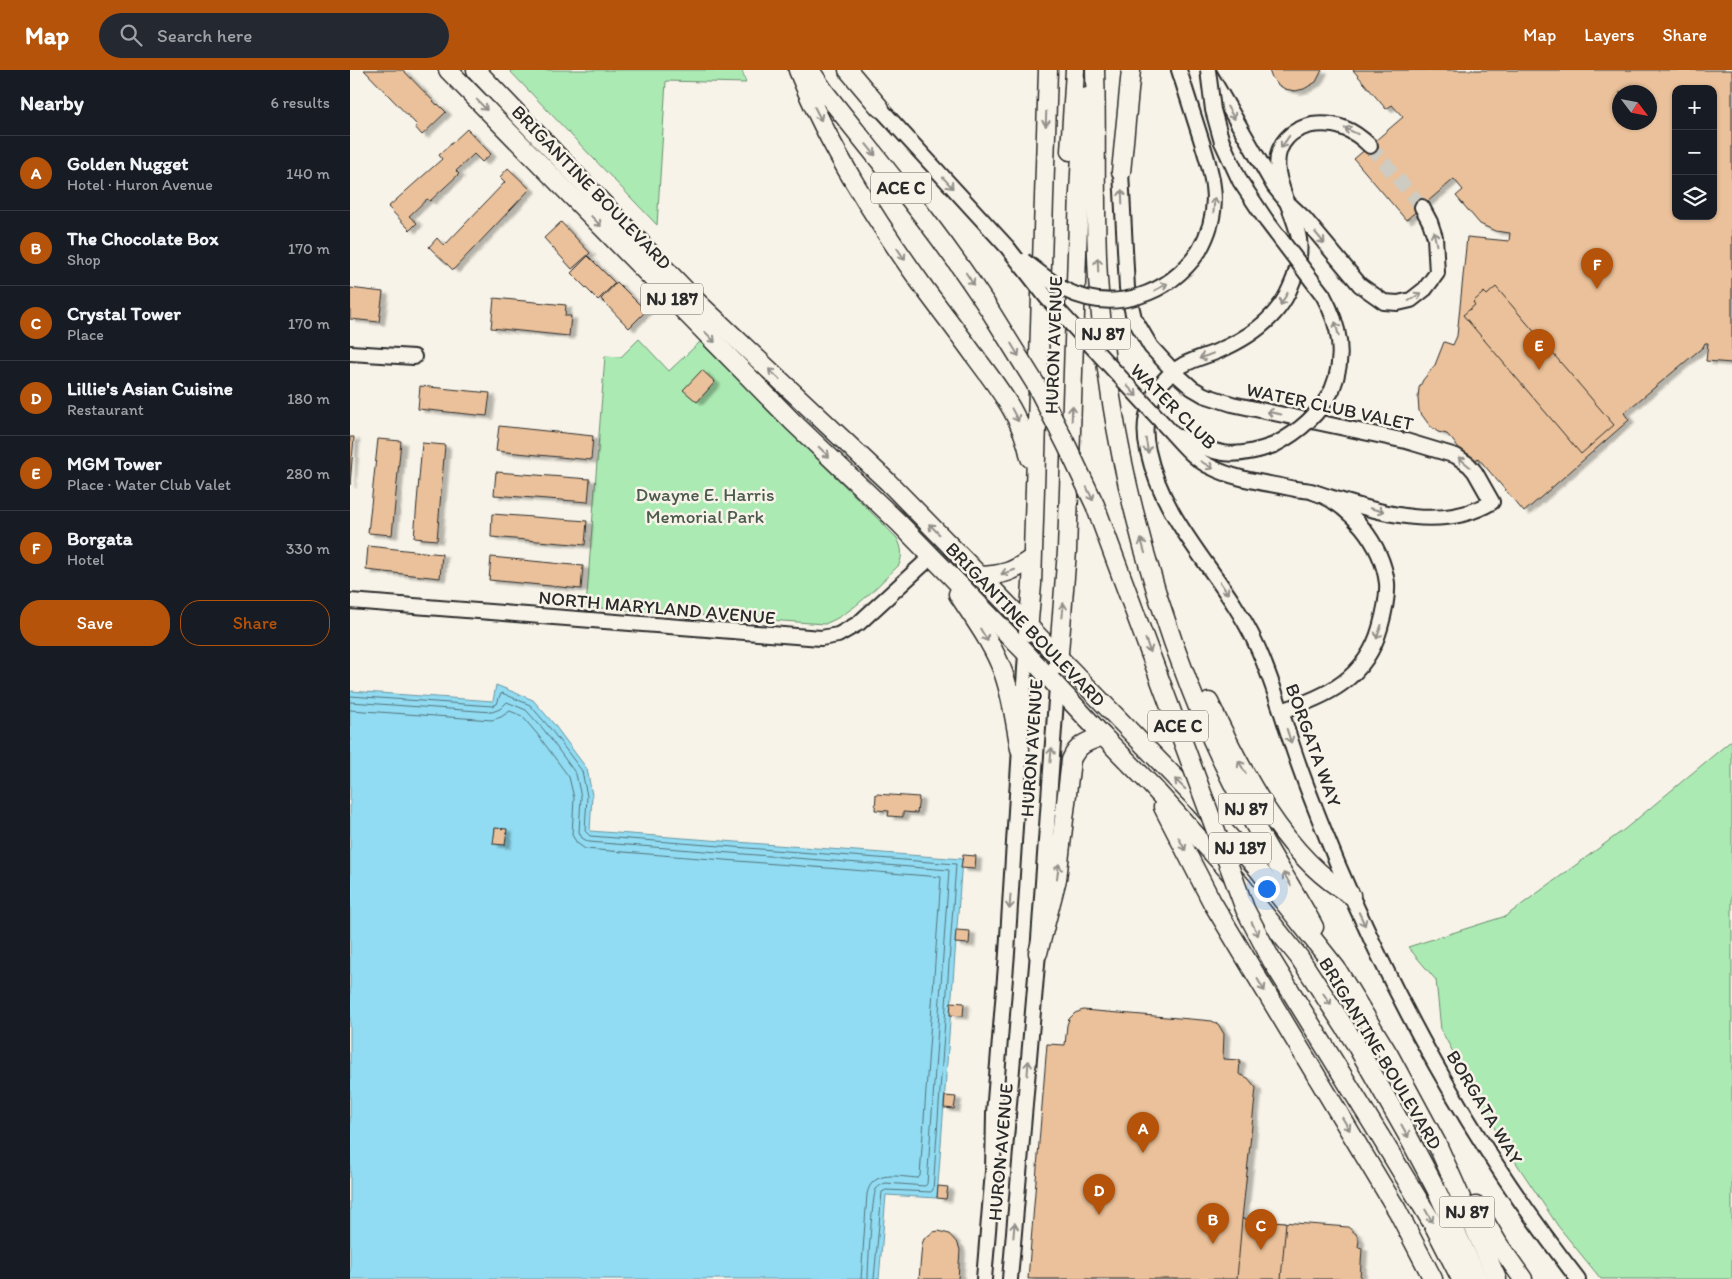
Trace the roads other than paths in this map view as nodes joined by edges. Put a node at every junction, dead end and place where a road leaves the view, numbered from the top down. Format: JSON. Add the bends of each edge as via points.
{"nodes":[{"id":1,"x":448,"y":70,"type":"edge"},
{"id":2,"x":476,"y":70,"type":"edge"},
{"id":3,"x":798,"y":70,"type":"edge"},
{"id":4,"x":810,"y":70,"type":"edge"},
{"id":5,"x":848,"y":70,"type":"edge"},
{"id":6,"x":859,"y":70,"type":"edge"},
{"id":7,"x":1048,"y":70,"type":"edge"},
{"id":8,"x":1074,"y":70,"type":"edge"},
{"id":9,"x":1091,"y":70,"type":"edge"},
{"id":10,"x":1095,"y":70,"type":"edge"},
{"id":11,"x":1119,"y":70,"type":"edge"},
{"id":12,"x":1131,"y":70,"type":"edge"},
{"id":13,"x":1179,"y":70,"type":"edge"},
{"id":14,"x":1208,"y":70,"type":"edge"},
{"id":15,"x":880,"y":108,"type":"junction"},
{"id":16,"x":1370,"y":146,"type":"tunnel mouth"},
{"id":17,"x":1121,"y":172,"type":"junction"},
{"id":18,"x":1287,"y":202,"type":"junction"},
{"id":19,"x":1422,"y":207,"type":"tunnel mouth"},
{"id":20,"x":1008,"y":248,"type":"junction"},
{"id":21,"x":1077,"y":254,"type":"junction"},
{"id":22,"x":350,"y":352,"type":"edge"},
{"id":23,"x":414,"y":357,"type":"dead end"},
{"id":24,"x":1174,"y":372,"type":"junction"},
{"id":25,"x":810,"y":407,"type":"junction"},
{"id":26,"x":794,"y":422,"type":"junction"},
{"id":27,"x":1171,"y":432,"type":"junction"},
{"id":28,"x":1034,"y":482,"type":"junction"},
{"id":29,"x":1313,"y":492,"type":"junction"},
{"id":30,"x":1032,"y":558,"type":"junction"},
{"id":31,"x":936,"y":560,"type":"junction"},
{"id":32,"x":980,"y":576,"type":"junction"},
{"id":33,"x":350,"y":601,"type":"edge"},
{"id":34,"x":1028,"y":625,"type":"junction"},
{"id":35,"x":1173,"y":642,"type":"junction"},
{"id":36,"x":1026,"y":652,"type":"junction"},
{"id":37,"x":1059,"y":658,"type":"junction"},
{"id":38,"x":1057,"y":686,"type":"junction"},
{"id":39,"x":1281,"y":711,"type":"junction"},
{"id":40,"x":1103,"y":736,"type":"junction"},
{"id":41,"x":1020,"y":749,"type":"junction"},
{"id":42,"x":1151,"y":785,"type":"junction"},
{"id":43,"x":1351,"y":895,"type":"junction"},
{"id":44,"x":1038,"y":953,"type":"junction"},
{"id":45,"x":1336,"y":968,"type":"junction"},
{"id":46,"x":1437,"y":1144,"type":"junction"},
{"id":47,"x":984,"y":1279,"type":"edge"},
{"id":48,"x":1010,"y":1279,"type":"edge"},
{"id":49,"x":1433,"y":1279,"type":"edge"},
{"id":50,"x":1461,"y":1279,"type":"edge"},
{"id":51,"x":1478,"y":1279,"type":"edge"},
{"id":52,"x":1497,"y":1279,"type":"edge"},
{"id":53,"x":1523,"y":1279,"type":"edge"},
{"id":54,"x":1578,"y":1279,"type":"edge"}],
"edges":[{"from":1,"to":26,"type":"main road","name":"BRIGANTINE BOULEVARD","number":"NJ 187","one_way":true},
{"from":25,"to":2,"type":"main road","name":"BRIGANTINE BOULEVARD","number":"NJ 187","one_way":true,"via":[[691,296]]},
{"from":3,"to":28,"type":"main road","one_way":true,"via":[[837,150],[881,224],[1010,404],[1027,442]]},
{"from":4,"to":50,"type":"main road","number":"ACE C","one_way":true,"bridge":true,"via":[[946,245],[990,309],[1039,392],[1095,505],[1253,925],[1287,986],[1404,1174]]},
{"from":5,"to":15,"type":"main road"},
{"from":6,"to":15,"type":"main road"},
{"from":7,"to":28,"type":"main road","name":"HURON AVENUE","one_way":true},
{"from":8,"to":21,"type":"main road","via":[[1069,186]]},
{"from":9,"to":21,"type":"main road","name":"HURON AVENUE","via":[[1082,136]]},
{"from":35,"to":10,"type":"main road","number":"NJ 87","one_way":true,"via":[[1130,497],[1118,447],[1111,396],[1098,268]]},
{"from":11,"to":17,"type":"main road"},
{"from":12,"to":17,"type":"main road"},
{"from":20,"to":13,"type":"street","one_way":true,"bridge":true,"via":[[1067,291],[1090,298],[1138,297],[1160,288],[1182,273],[1200,251],[1215,205],[1210,166]]},
{"from":14,"to":18,"type":"street","name":"BORGATA WAY","one_way":true,"via":[[1274,186]]},
{"from":27,"to":14,"type":"street","name":"BORGATA WAY","one_way":true,"bridge":true,"via":[[1200,446],[1231,454],[1250,453],[1274,445],[1304,426],[1320,409],[1332,390],[1340,366],[1334,316],[1323,295],[1240,181],[1222,142]]},
{"from":15,"to":20,"type":"street","name":"WATER CLUB","one_way":true},
{"from":16,"to":18,"type":"street","name":"BORGATA WAY","one_way":true,"via":[[1348,129],[1327,124],[1308,126],[1292,133],[1283,143],[1277,161]]},
{"from":24,"to":17,"type":"street","name":"WATER CLUB VALET","one_way":true,"via":[[1144,337],[1131,308],[1125,261]]},
{"from":18,"to":19,"type":"street","name":"BORGATA WAY","one_way":true,"via":[[1360,285],[1384,302],[1398,303],[1417,296],[1437,273],[1435,237]]},
{"from":18,"to":24,"type":"street","name":"BORGATA WAY","one_way":true,"via":[[1298,234],[1299,253],[1292,285],[1282,304],[1250,335]]},
{"from":20,"to":27,"type":"street","name":"WATER CLUB","one_way":true,"bridge":true,"via":[[1047,298]]},
{"from":37,"to":21,"type":"main road","name":"HURON AVENUE","one_way":true,"via":[[1067,551]]},
{"from":22,"to":23,"type":"street"},
{"from":29,"to":24,"type":"street","name":"WATER CLUB VALET","one_way":true,"via":[[1351,504],[1424,519],[1463,514],[1492,502],[1475,472],[1456,456],[1397,439],[1217,400],[1192,388]]},
{"from":24,"to":39,"type":"street","name":"BORGATA WAY","one_way":true,"via":[[1155,393],[1147,413],[1146,440],[1154,474],[1181,529],[1244,621],[1264,663]]},
{"from":25,"to":26,"type":"main road"},
{"from":32,"to":25,"type":"main road","name":"BRIGANTINE BOULEVARD","number":"NJ 187","one_way":true},
{"from":26,"to":31,"type":"main road","name":"BRIGANTINE BOULEVARD","number":"NJ 187","one_way":true},
{"from":27,"to":29,"type":"street","name":"WATER CLUB","one_way":true,"via":[[1201,462],[1221,472]]},
{"from":28,"to":30,"type":"main road","name":"HURON AVENUE"},
{"from":29,"to":39,"type":"street","name":"WATER CLUB","one_way":true,"via":[[1346,511],[1369,537],[1386,578],[1385,608],[1374,644],[1353,674],[1323,696]]},
{"from":30,"to":32,"type":"main road","one_way":true,"via":[[1012,571]]},
{"from":30,"to":34,"type":"main road","name":"HURON AVENUE"},
{"from":31,"to":33,"type":"street","name":"NORTH MARYLAND AVENUE","via":[[859,623],[838,635],[821,638]]},
{"from":31,"to":36,"type":"main road","name":"BRIGANTINE BOULEVARD","number":"NJ 187"},
{"from":31,"to":41,"type":"main road","one_way":true,"via":[[984,635],[1003,672]]},
{"from":32,"to":34,"type":"main road","name":"BRIGANTINE BOULEVARD","number":"NJ 187"},
{"from":34,"to":36,"type":"main road","name":"HURON AVENUE"},
{"from":34,"to":37,"type":"main road","name":"BRIGANTINE BOULEVARD","number":"NJ 187"},
{"from":43,"to":35,"type":"main road","one_way":true,"via":[[1314,869],[1280,828],[1225,736],[1204,690]]},
{"from":45,"to":35,"type":"main road","number":"NJ 87","one_way":true,"via":[[1242,802],[1199,709]]},
{"from":36,"to":38,"type":"main road","name":"BRIGANTINE BOULEVARD","number":"NJ 87"},
{"from":36,"to":41,"type":"street","name":"HURON AVENUE"},
{"from":37,"to":38,"type":"main road","name":"HURON AVENUE"},
{"from":45,"to":37,"type":"main road","name":"BRIGANTINE BOULEVARD","number":"NJ 187","one_way":true,"via":[[1228,835]]},
{"from":38,"to":40,"type":"main road","name":"BRIGANTINE BOULEVARD","number":"NJ 87"},
{"from":44,"to":38,"type":"street","name":"HURON AVENUE","one_way":true},
{"from":39,"to":43,"type":"street","name":"BORGATA WAY","one_way":true},
{"from":40,"to":42,"type":"main road","name":"BRIGANTINE BOULEVARD","number":"NJ 87"},
{"from":44,"to":40,"type":"main road","one_way":true,"via":[[1057,879],[1071,760],[1082,743]]},
{"from":41,"to":47,"type":"street","name":"HURON AVENUE","one_way":true},
{"from":42,"to":49,"type":"main road","one_way":true,"via":[[1212,902],[1397,1210]]},
{"from":42,"to":51,"type":"main road","name":"BRIGANTINE BOULEVARD","number":"NJ 87","one_way":true,"via":[[1241,885],[1328,1000],[1408,1136]]},
{"from":43,"to":54,"type":"street","name":"BORGATA WAY","one_way":true,"via":[[1456,1098],[1507,1180]]},
{"from":48,"to":44,"type":"street","name":"HURON AVENUE","one_way":true},
{"from":45,"to":46,"type":"main road","name":"BRIGANTINE BOULEVARD","number":"NJ 87","via":[[1389,1054]]},
{"from":46,"to":52,"type":"main road","name":"BRIGANTINE BOULEVARD","number":"NJ 87"},
{"from":46,"to":53,"type":"main road","via":[[1498,1245]]}]}
